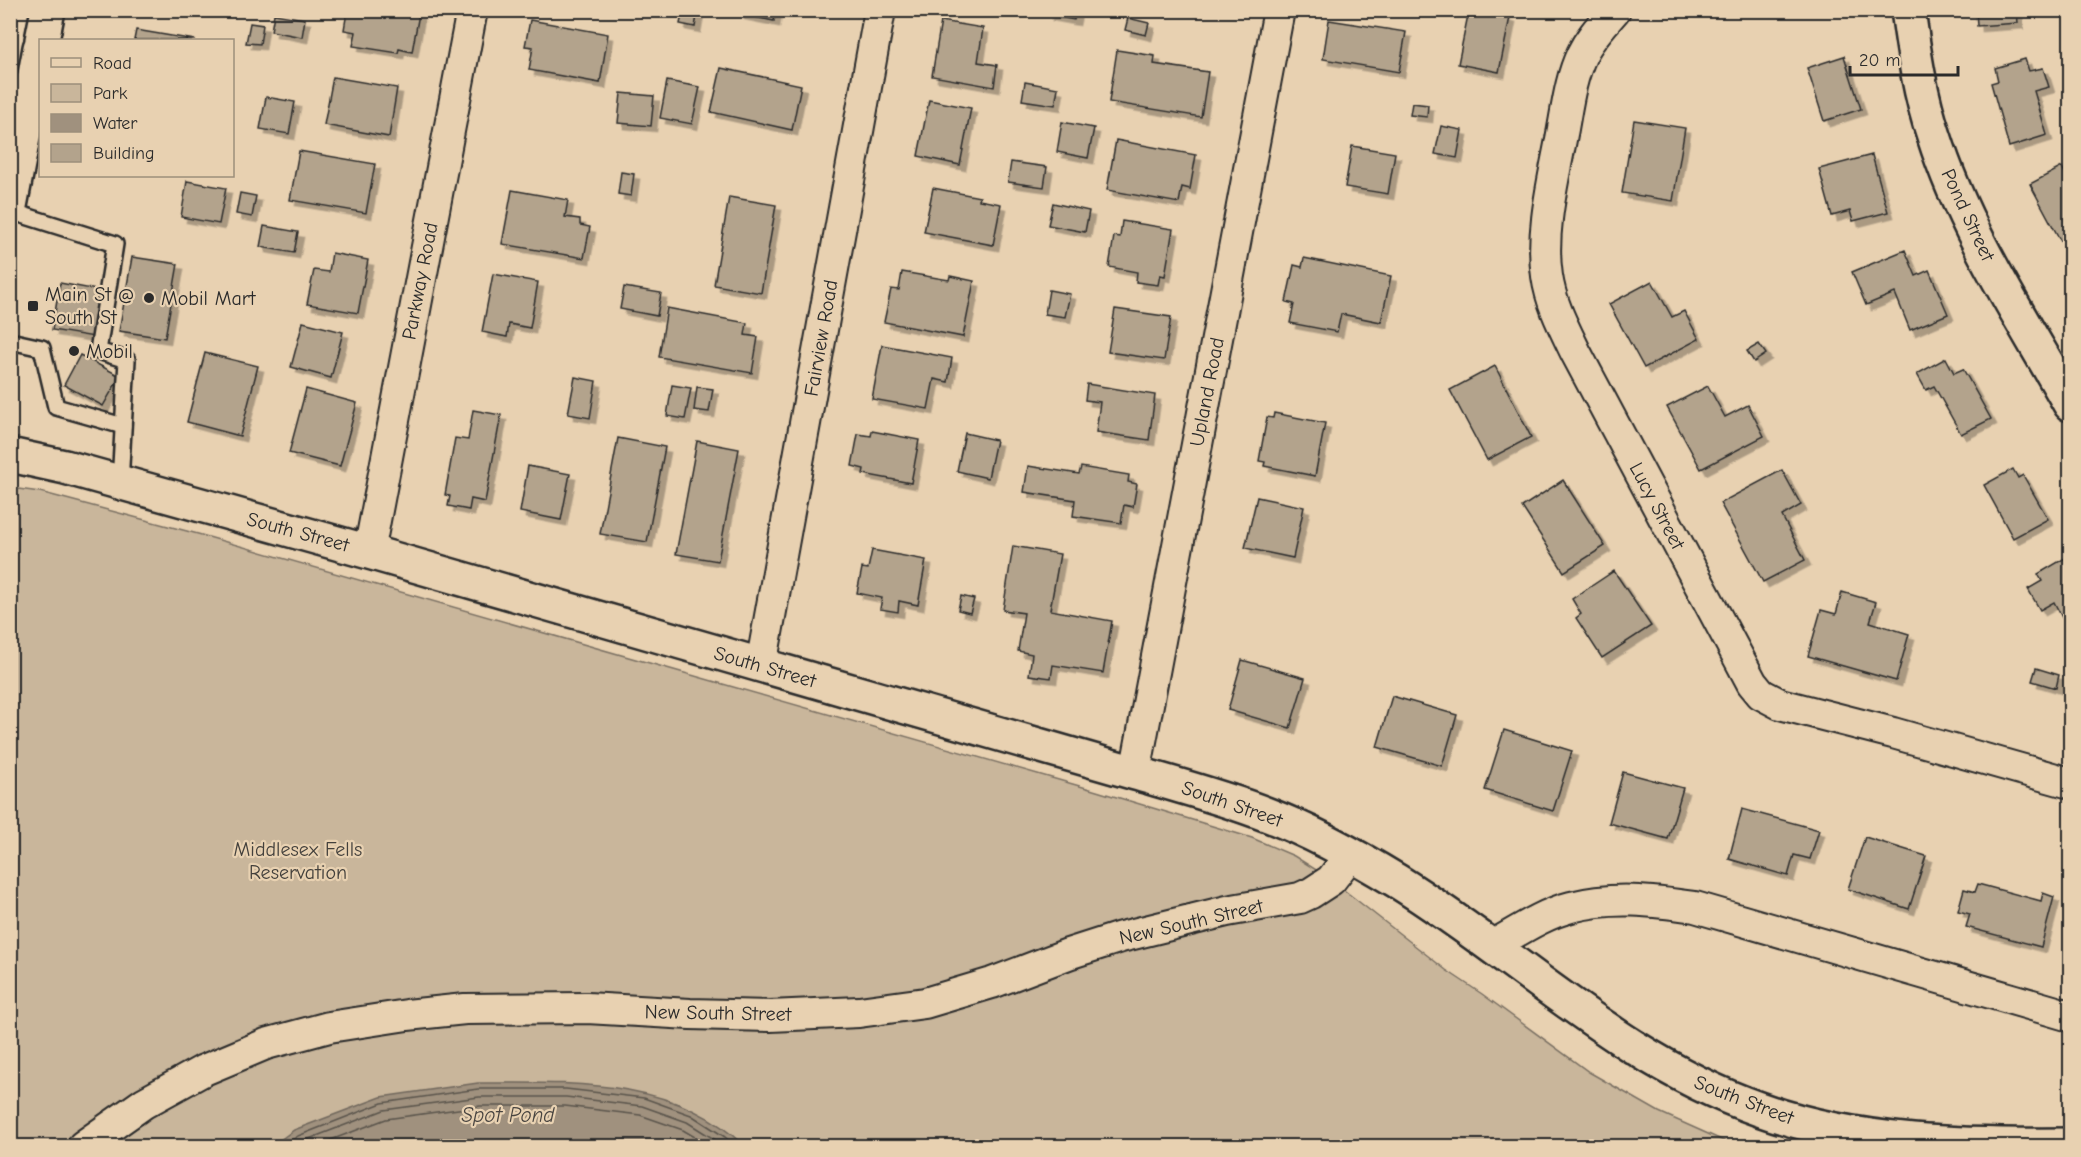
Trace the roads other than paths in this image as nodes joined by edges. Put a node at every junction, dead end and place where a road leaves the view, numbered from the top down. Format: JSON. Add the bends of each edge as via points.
{"nodes":[{"id":1,"x":48,"y":10,"type":"edge"},
{"id":2,"x":472,"y":10,"type":"edge"},
{"id":3,"x":880,"y":10,"type":"edge"},
{"id":4,"x":1279,"y":10,"type":"edge"},
{"id":5,"x":1615,"y":10,"type":"edge"},
{"id":6,"x":1908,"y":10,"type":"edge"},
{"id":7,"x":42,"y":39,"type":"edge"},
{"id":8,"x":39,"y":53,"type":"edge"},
{"id":9,"x":10,"y":206,"type":"edge"},
{"id":10,"x":10,"y":211,"type":"edge"},
{"id":11,"x":10,"y":341,"type":"edge"},
{"id":12,"x":2070,"y":404,"type":"edge"},
{"id":13,"x":123,"y":426,"type":"junction"},
{"id":14,"x":10,"y":455,"type":"edge"},
{"id":15,"x":120,"y":483,"type":"junction"},
{"id":16,"x":369,"y":552,"type":"junction"},
{"id":17,"x":761,"y":666,"type":"junction"},
{"id":18,"x":1135,"y":773,"type":"junction"},
{"id":19,"x":2070,"y":783,"type":"edge"},
{"id":20,"x":1351,"y":854,"type":"junction"},
{"id":21,"x":1492,"y":946,"type":"junction"},
{"id":22,"x":2070,"y":1016,"type":"edge"},
{"id":23,"x":2070,"y":1145,"type":"edge"},
{"id":24,"x":83,"y":1146,"type":"edge"}],
"edges":[{"from":1,"to":7,"type":"main road"},
{"from":2,"to":16,"type":"street","name":"Parkway Road"},
{"from":3,"to":17,"type":"street","name":"Fairview Road"},
{"from":4,"to":18,"type":"street","name":"Upland Road"},
{"from":5,"to":19,"type":"street","name":"Lucy Street","via":[[1587,44],[1575,74],[1546,233],[1549,289],[1576,353],[1752,683],[1761,694],[1779,704]]},
{"from":6,"to":12,"type":"main road","name":"Pond Street","via":[[1925,108],[1952,184],[1984,252]]},
{"from":8,"to":9,"type":"main road"},
{"from":10,"to":13,"type":"lane","via":[[115,244],[98,351],[127,360]]},
{"from":11,"to":13,"type":"lane","via":[[42,348],[56,407]]},
{"from":13,"to":15,"type":"lane"},
{"from":14,"to":15,"type":"main road","name":"South Street"},
{"from":15,"to":16,"type":"main road","name":"South Street"},
{"from":16,"to":17,"type":"main road","name":"South Street"},
{"from":17,"to":18,"type":"main road","name":"South Street"},
{"from":18,"to":20,"type":"main road","name":"South Street","via":[[1257,810]]},
{"from":20,"to":21,"type":"main road","name":"South Street"},
{"from":20,"to":24,"type":"street","name":"New South Street","via":[[1330,880],[1300,898],[1121,937],[925,1003],[859,1012],[770,1016],[587,1008],[465,1009],[329,1027],[266,1044],[204,1070],[144,1103]]},
{"from":21,"to":22,"type":"street","via":[[1534,921],[1569,907],[1609,900],[1651,901],[1695,908]]},
{"from":21,"to":23,"type":"main road","name":"South Street","via":[[1643,1053],[1701,1085],[1758,1109],[1826,1129],[1903,1141]]}]}
